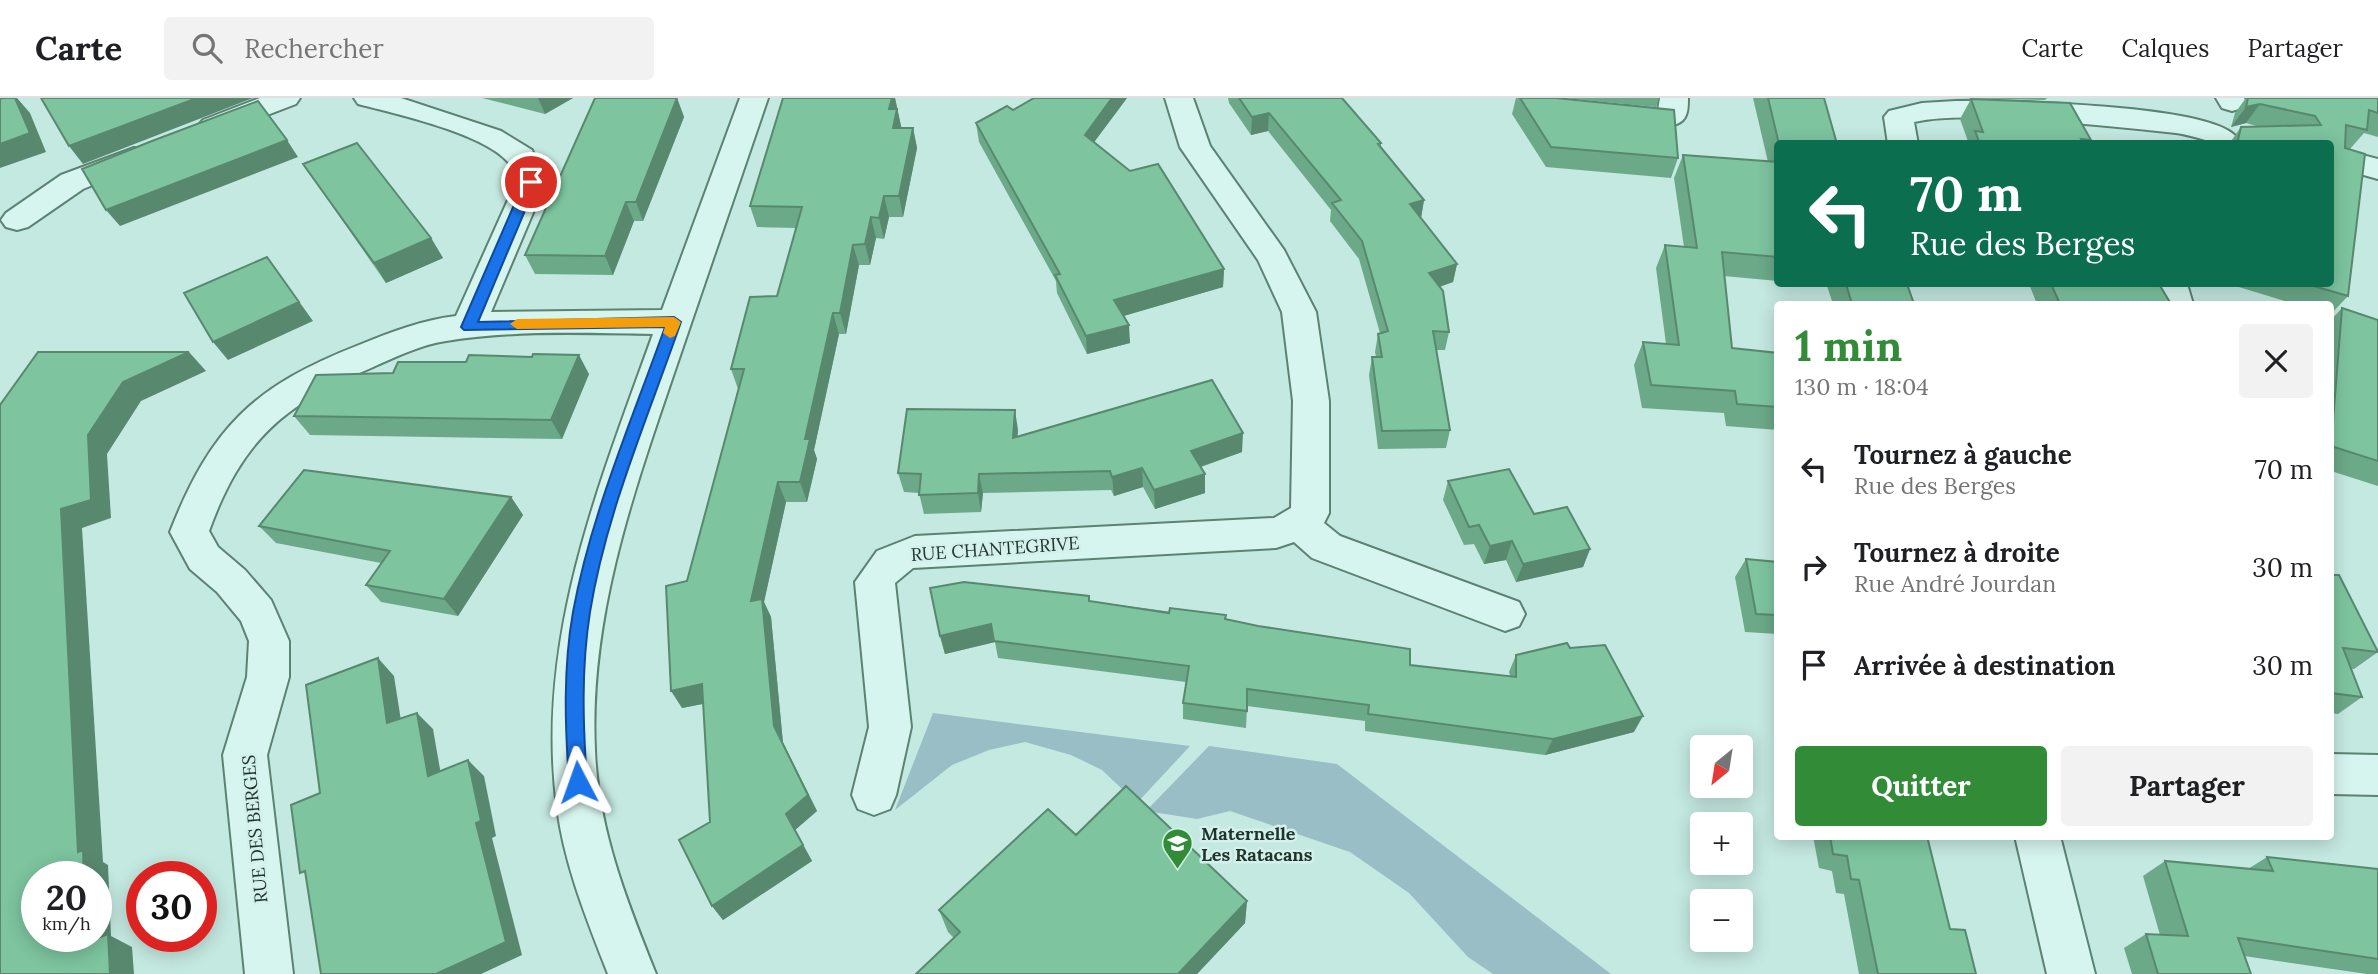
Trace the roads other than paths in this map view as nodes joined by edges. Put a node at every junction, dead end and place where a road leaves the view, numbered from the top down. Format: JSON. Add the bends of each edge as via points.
{"nodes":[{"id":1,"x":286,"y":98,"type":"edge"},
{"id":2,"x":368,"y":98,"type":"edge"},
{"id":3,"x":754,"y":98,"type":"edge"},
{"id":4,"x":1179,"y":98,"type":"edge"},
{"id":5,"x":1674,"y":98,"type":"edge"},
{"id":6,"x":1598,"y":112,"type":"edge"},
{"id":7,"x":2225,"y":139,"type":"edge"},
{"id":8,"x":1902,"y":140,"type":"edge"},
{"id":9,"x":2334,"y":157,"type":"edge"},
{"id":10,"x":2378,"y":169,"type":"edge"},
{"id":11,"x":17,"y":220,"type":"dead end"},
{"id":12,"x":674,"y":322,"type":"junction"},
{"id":13,"x":468,"y":327,"type":"junction"},
{"id":14,"x":1299,"y":524,"type":"junction"},
{"id":15,"x":1505,"y":614,"type":"dead end"},
{"id":16,"x":2334,"y":774,"type":"edge"},
{"id":17,"x":2378,"y":775,"type":"edge"},
{"id":18,"x":874,"y":795,"type":"dead end"},
{"id":19,"x":2038,"y":840,"type":"edge"},
{"id":20,"x":269,"y":974,"type":"edge"},
{"id":21,"x":632,"y":974,"type":"edge"},
{"id":22,"x":2071,"y":974,"type":"edge"}],
"edges":[{"from":1,"to":11,"type":"street","via":[[72,182]]},
{"from":2,"to":13,"type":"street","via":[[453,124],[504,144],[523,158],[531,182]]},
{"from":3,"to":12,"type":"street"},
{"from":4,"to":14,"type":"street","via":[[1195,147],[1273,257],[1299,312],[1311,401],[1310,513]]},
{"from":5,"to":6,"type":"street","via":[[1672,115],[1663,119]]},
{"from":7,"to":8,"type":"street","via":[[2202,128],[1996,99],[1958,99],[1907,109],[1899,117]]},
{"from":9,"to":10,"type":"street"},
{"from":12,"to":13,"type":"street","name":"RUE DES BERGES"},
{"from":12,"to":21,"type":"street","via":[[604,521],[582,612],[573,706],[579,808],[605,905]]},
{"from":13,"to":20,"type":"street","name":"RUE DES BERGES","via":[[396,343],[300,384],[263,410],[237,438],[199,502],[189,531],[204,558],[257,612],[269,641],[268,677],[245,755]]},
{"from":14,"to":15,"type":"street","via":[[1326,547]]},
{"from":14,"to":18,"type":"street","name":"RUE CHANTEGRIVE","via":[[1276,533],[915,552],[883,566],[875,582],[890,727]]},
{"from":16,"to":17,"type":"street"},
{"from":19,"to":22,"type":"street"}]}
